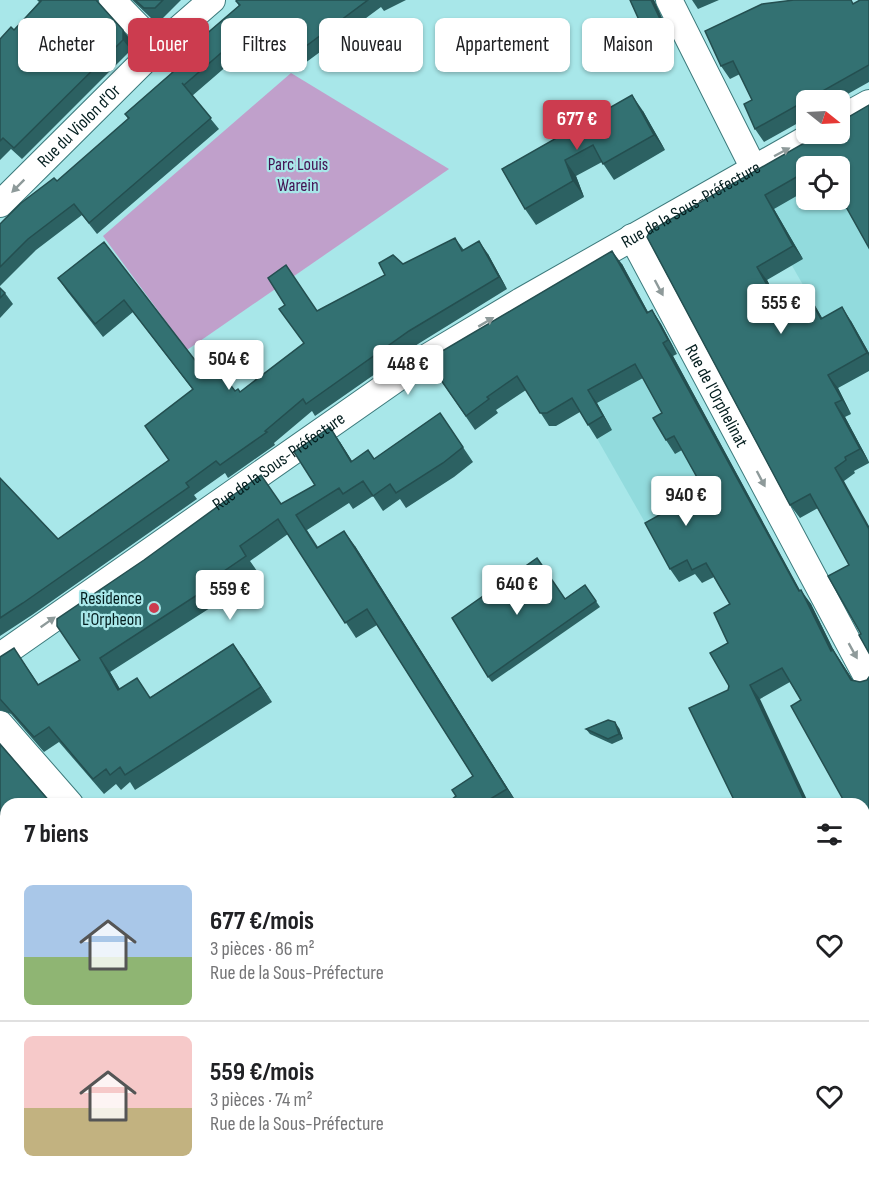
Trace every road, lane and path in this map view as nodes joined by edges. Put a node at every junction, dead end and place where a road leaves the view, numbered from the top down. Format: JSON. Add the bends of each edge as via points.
{"nodes":[{"id":1,"x":112,"y":0,"type":"edge"},
{"id":2,"x":212,"y":0,"type":"edge"},
{"id":3,"x":669,"y":0,"type":"edge"},
{"id":4,"x":130,"y":18,"type":"edge"},
{"id":5,"x":191,"y":18,"type":"edge"},
{"id":6,"x":133,"y":72,"type":"edge"},
{"id":7,"x":869,"y":103,"type":"edge"},
{"id":8,"x":850,"y":113,"type":"edge"},
{"id":9,"x":796,"y":144,"type":"edge"},
{"id":10,"x":753,"y":167,"type":"junction"},
{"id":11,"x":0,"y":204,"type":"edge"},
{"id":12,"x":632,"y":237,"type":"junction"},
{"id":13,"x":0,"y":656,"type":"edge"},
{"id":14,"x":869,"y":681,"type":"edge"},
{"id":15,"x":0,"y":724,"type":"edge"},
{"id":16,"x":65,"y":798,"type":"edge"}],
"edges":[{"from":1,"to":4,"type":"street"},
{"from":2,"to":5,"type":"street","name":"Rue du Violon d'Or"},
{"from":3,"to":10,"type":"street"},
{"from":6,"to":11,"type":"street","name":"Rue du Violon d'Or","one_way":true},
{"from":7,"to":8,"type":"street"},
{"from":10,"to":9,"type":"street","name":"Rue de la Sous-Préfecture","one_way":true},
{"from":10,"to":12,"type":"street","name":"Rue de la Sous-Préfecture"},
{"from":13,"to":12,"type":"street","name":"Rue de la Sous-Préfecture","one_way":true,"via":[[429,356]]},
{"from":12,"to":14,"type":"street","name":"Rue de l'Orphelinat","one_way":true},
{"from":15,"to":16,"type":"street"}]}
